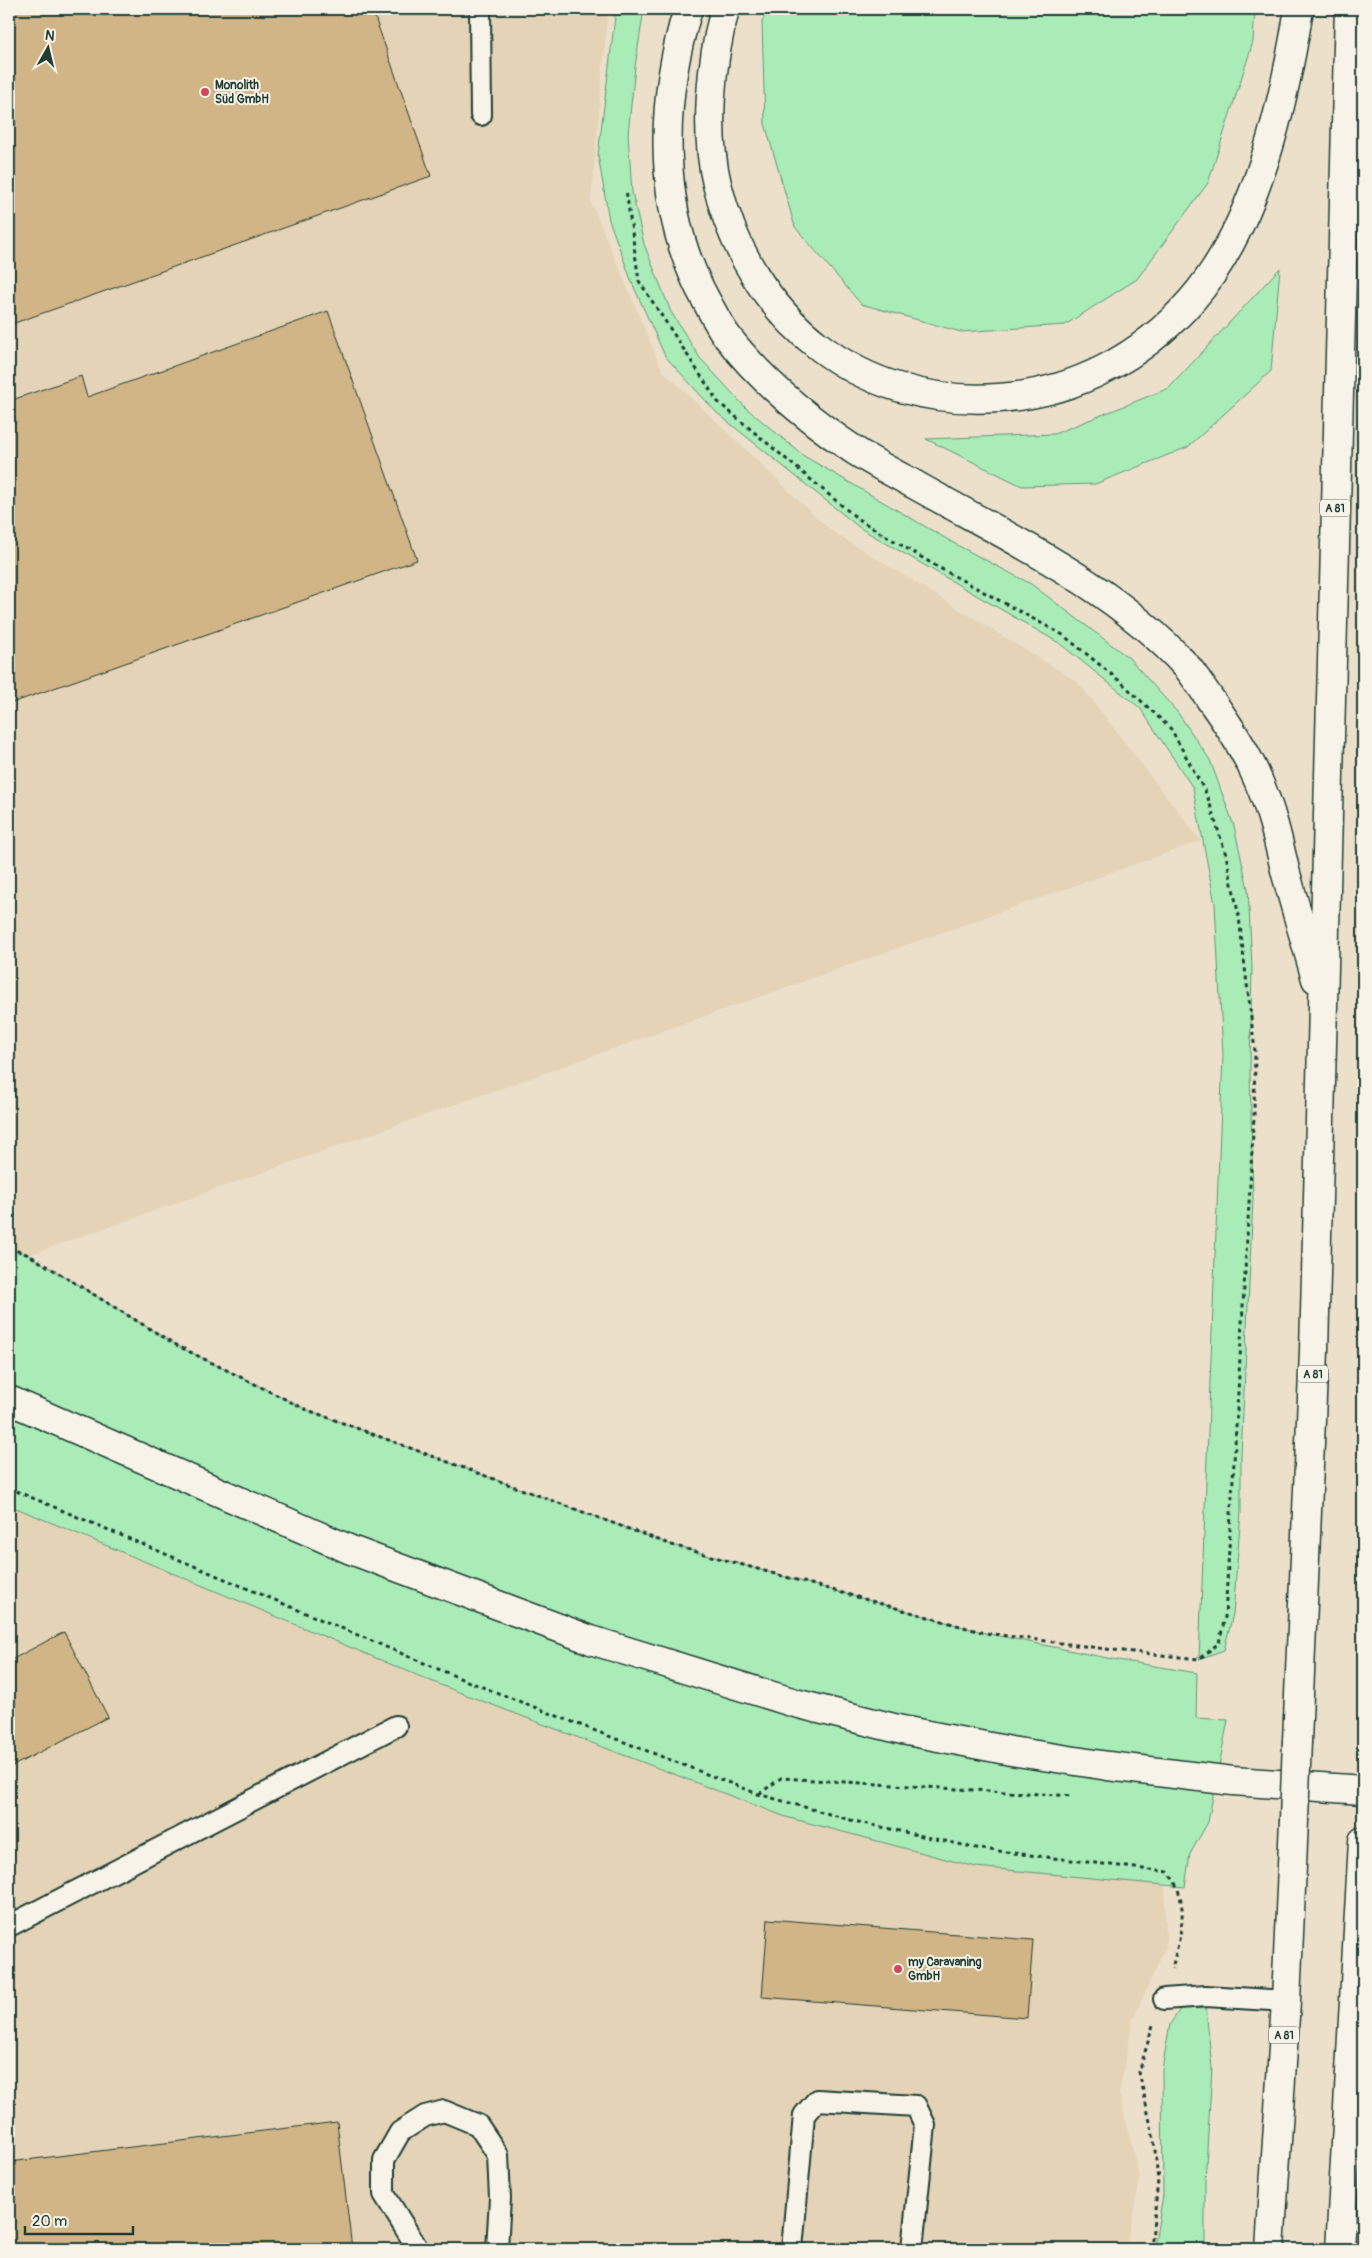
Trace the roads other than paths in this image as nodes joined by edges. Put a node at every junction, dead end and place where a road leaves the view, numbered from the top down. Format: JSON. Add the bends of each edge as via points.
{"nodes":[{"id":1,"x":480,"y":9,"type":"edge"},
{"id":2,"x":688,"y":9,"type":"edge"},
{"id":3,"x":725,"y":9,"type":"edge"},
{"id":4,"x":1300,"y":9,"type":"edge"},
{"id":5,"x":1349,"y":9,"type":"edge"},
{"id":6,"x":481,"y":115,"type":"dead end"},
{"id":7,"x":1324,"y":1007,"type":"junction"},
{"id":8,"x":9,"y":1400,"type":"edge"},
{"id":9,"x":396,"y":1726,"type":"dead end"},
{"id":10,"x":1363,"y":1790,"type":"edge"},
{"id":11,"x":1363,"y":1841,"type":"edge"},
{"id":12,"x":9,"y":1926,"type":"edge"},
{"id":13,"x":1164,"y":1999,"type":"road end"},
{"id":14,"x":1286,"y":2001,"type":"junction"},
{"id":15,"x":418,"y":2249,"type":"edge"},
{"id":16,"x":497,"y":2249,"type":"edge"},
{"id":17,"x":792,"y":2249,"type":"edge"},
{"id":18,"x":912,"y":2249,"type":"edge"},
{"id":19,"x":1270,"y":2249,"type":"edge"},
{"id":20,"x":1340,"y":2249,"type":"edge"}],
"edges":[{"from":1,"to":6,"type":"lane"},
{"from":2,"to":7,"type":"main road","via":[[674,66],[670,103],[667,141],[670,188],[678,233],[693,277],[725,333],[762,375],[806,415],[858,452],[1096,590],[1143,626],[1188,669],[1228,723],[1258,778],[1275,826]]},
{"from":3,"to":4,"type":"main road","via":[[712,71],[712,139],[716,181],[742,256],[768,296],[800,332],[836,361],[884,383],[926,394],[970,400],[1017,397],[1071,385],[1112,366],[1150,340],[1191,301],[1220,262],[1241,223],[1262,169]]},
{"from":5,"to":7,"type":"main road","number":"A 81"},
{"from":7,"to":14,"type":"main road","number":"A 81","bridge":true,"via":[[1314,1342]]},
{"from":8,"to":10,"type":"main road","via":[[351,1550],[591,1640],[795,1703],[911,1732],[1108,1766],[1233,1781]]},
{"from":9,"to":12,"type":"lane"},
{"from":11,"to":20,"type":"main road"},
{"from":13,"to":14,"type":"lane","via":[[1206,1996]]},
{"from":14,"to":19,"type":"main road","number":"A 81"},
{"from":15,"to":16,"type":"lane","via":[[384,2194],[384,2160],[400,2132],[425,2116],[444,2111],[478,2125],[498,2155]]},
{"from":17,"to":18,"type":"lane","via":[[804,2115],[818,2100],[916,2106],[925,2124]]}]}
